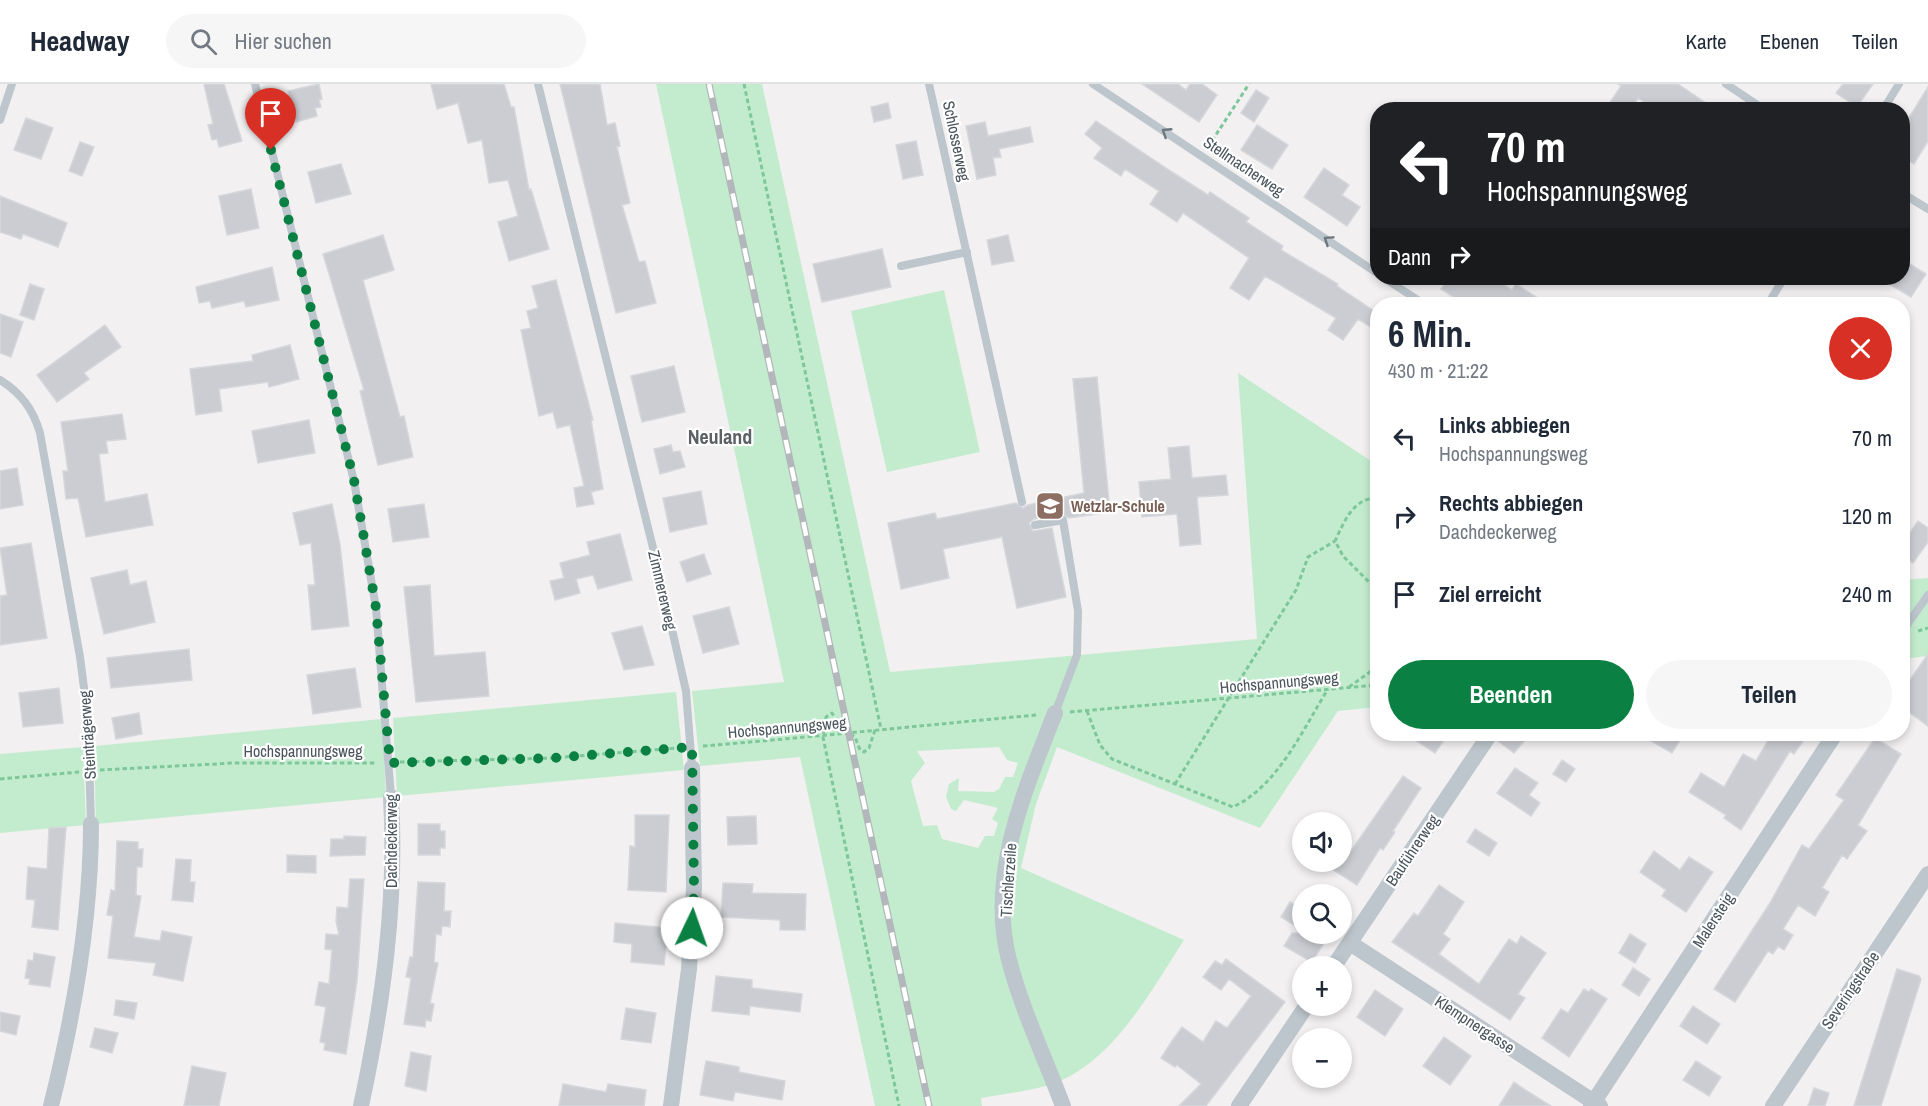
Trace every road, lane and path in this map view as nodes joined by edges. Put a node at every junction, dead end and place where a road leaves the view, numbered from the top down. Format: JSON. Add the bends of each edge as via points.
{"nodes":[{"id":1,"x":12,"y":84,"type":"edge"},
{"id":2,"x":255,"y":84,"type":"edge"},
{"id":3,"x":538,"y":84,"type":"edge"},
{"id":4,"x":744,"y":84,"type":"edge"},
{"id":5,"x":929,"y":84,"type":"edge"},
{"id":6,"x":1094,"y":84,"type":"edge"},
{"id":7,"x":1250,"y":84,"type":"edge"},
{"id":8,"x":1726,"y":84,"type":"edge"},
{"id":9,"x":1899,"y":84,"type":"edge"},
{"id":10,"x":1753,"y":102,"type":"edge"},
{"id":11,"x":1888,"y":102,"type":"edge"},
{"id":12,"x":0,"y":120,"type":"edge"},
{"id":13,"x":1202,"y":156,"type":"junction"},
{"id":14,"x":1910,"y":198,"type":"edge"},
{"id":15,"x":1928,"y":209,"type":"edge"},
{"id":16,"x":967,"y":252,"type":"junction"},
{"id":17,"x":901,"y":266,"type":"dead end"},
{"id":18,"x":1370,"y":268,"type":"edge"},
{"id":19,"x":1395,"y":285,"type":"edge"},
{"id":20,"x":1413,"y":297,"type":"edge"},
{"id":21,"x":0,"y":380,"type":"edge"},
{"id":22,"x":1370,"y":498,"type":"edge"},
{"id":23,"x":1023,"y":502,"type":"dead end"},
{"id":24,"x":1035,"y":525,"type":"dead end"},
{"id":25,"x":1335,"y":541,"type":"junction"},
{"id":26,"x":1370,"y":583,"type":"edge"},
{"id":27,"x":1928,"y":595,"type":"edge"},
{"id":28,"x":1910,"y":621,"type":"edge"},
{"id":29,"x":1928,"y":628,"type":"edge"},
{"id":30,"x":1921,"y":630,"type":"dead end"},
{"id":31,"x":1370,"y":672,"type":"edge"},
{"id":32,"x":1370,"y":686,"type":"edge"},
{"id":33,"x":1349,"y":688,"type":"junction"},
{"id":34,"x":1328,"y":689,"type":"junction"},
{"id":35,"x":1228,"y":698,"type":"junction"},
{"id":36,"x":1087,"y":710,"type":"junction"},
{"id":37,"x":1076,"y":711,"type":"dead end"},
{"id":38,"x":1055,"y":713,"type":"joint"},
{"id":39,"x":1037,"y":715,"type":"dead end"},
{"id":40,"x":875,"y":729,"type":"junction"},
{"id":41,"x":881,"y":729,"type":"junction"},
{"id":42,"x":848,"y":734,"type":"junction"},
{"id":43,"x":824,"y":737,"type":"junction"},
{"id":44,"x":1485,"y":741,"type":"edge"},
{"id":45,"x":1830,"y":741,"type":"edge"},
{"id":46,"x":692,"y":747,"type":"junction"},
{"id":47,"x":390,"y":763,"type":"junction"},
{"id":48,"x":692,"y":768,"type":"joint"},
{"id":49,"x":90,"y":771,"type":"junction"},
{"id":50,"x":0,"y":779,"type":"edge"},
{"id":51,"x":1175,"y":784,"type":"junction"},
{"id":52,"x":391,"y":797,"type":"joint"},
{"id":53,"x":91,"y":824,"type":"joint"},
{"id":54,"x":1928,"y":874,"type":"edge"},
{"id":55,"x":1352,"y":940,"type":"edge"},
{"id":56,"x":1352,"y":944,"type":"edge"},
{"id":57,"x":1300,"y":1016,"type":"edge"},
{"id":58,"x":1595,"y":1105,"type":"edge"},
{"id":59,"x":51,"y":1106,"type":"edge"},
{"id":60,"x":361,"y":1106,"type":"edge"},
{"id":61,"x":671,"y":1106,"type":"edge"},
{"id":62,"x":899,"y":1106,"type":"edge"},
{"id":63,"x":1063,"y":1106,"type":"edge"},
{"id":64,"x":1239,"y":1106,"type":"edge"},
{"id":65,"x":1773,"y":1106,"type":"edge"}],
"edges":[{"from":1,"to":12,"type":"lane"},
{"from":2,"to":47,"type":"lane","name":"Dachdeckerweg","via":[[354,480],[376,608]]},
{"from":3,"to":46,"type":"lane","name":"Zimmererweg","via":[[659,572],[686,691]]},
{"from":4,"to":41,"type":"path"},
{"from":5,"to":16,"type":"lane","name":"Schlosserweg"},
{"from":13,"to":6,"type":"lane","name":"Stellmacherweg","one_way":true},
{"from":7,"to":13,"type":"path"},
{"from":8,"to":10,"type":"lane"},
{"from":9,"to":11,"type":"lane"},
{"from":18,"to":13,"type":"lane","name":"Stellmacherweg","one_way":true},
{"from":14,"to":15,"type":"lane"},
{"from":16,"to":17,"type":"lane"},
{"from":16,"to":23,"type":"lane","name":"Schlosserweg"},
{"from":19,"to":20,"type":"lane"},
{"from":21,"to":49,"type":"lane","name":"Steinträgerweg","via":[[30,406],[40,433],[80,657]]},
{"from":22,"to":25,"type":"path","via":[[1354,507]]},
{"from":24,"to":38,"type":"lane","name":"Tischlerzeile","via":[[1063,520],[1078,611],[1077,655]]},
{"from":25,"to":26,"type":"path","via":[[1343,556]]},
{"from":25,"to":35,"type":"path","via":[[1308,557],[1296,590]]},
{"from":27,"to":28,"type":"lane"},
{"from":29,"to":30,"type":"path"},
{"from":31,"to":33,"type":"path"},
{"from":32,"to":33,"type":"path","name":"Hochspannungsweg"},
{"from":33,"to":34,"type":"path","name":"Hochspannungsweg"},
{"from":34,"to":35,"type":"path","name":"Hochspannungsweg"},
{"from":34,"to":51,"type":"path","via":[[1278,768],[1246,801],[1233,807]]},
{"from":35,"to":36,"type":"path","name":"Hochspannungsweg"},
{"from":35,"to":51,"type":"path"},
{"from":36,"to":37,"type":"path","name":"Hochspannungsweg"},
{"from":36,"to":51,"type":"path","via":[[1100,745],[1112,759]]},
{"from":38,"to":63,"type":"street","name":"Tischlerzeile","via":[[1009,843],[1003,916],[1015,979]]},
{"from":39,"to":41,"type":"path","name":"Hochspannungsweg"},
{"from":40,"to":41,"type":"path","name":"Hochspannungsweg"},
{"from":40,"to":42,"type":"path","name":"Hochspannungsweg"},
{"from":40,"to":42,"type":"path","via":[[867,752],[860,750],[855,737]]},
{"from":42,"to":43,"type":"path","name":"Hochspannungsweg"},
{"from":42,"to":43,"type":"path","via":[[836,717],[828,714]]},
{"from":43,"to":46,"type":"path","name":"Hochspannungsweg"},
{"from":43,"to":62,"type":"path"},
{"from":44,"to":55,"type":"street","name":"Bauführerweg"},
{"from":45,"to":58,"type":"street","name":"Malersteig"},
{"from":46,"to":47,"type":"path","name":"Hochspannungsweg","via":[[552,758]]},
{"from":46,"to":48,"type":"lane","name":"Zimmererweg"},
{"from":47,"to":49,"type":"path","name":"Hochspannungsweg","via":[[234,763]]},
{"from":47,"to":52,"type":"lane","name":"Dachdeckerweg"},
{"from":48,"to":61,"type":"street","name":"Zimmererweg","via":[[694,888],[689,969]]},
{"from":49,"to":50,"type":"path","name":"Hochspannungsweg"},
{"from":49,"to":53,"type":"lane","name":"Steinträgerweg"},
{"from":52,"to":60,"type":"street","name":"Dachdeckerweg","via":[[386,972]]},
{"from":53,"to":59,"type":"street","name":"Steinträgerweg","via":[[82,949],[65,1051]]},
{"from":54,"to":65,"type":"street","name":"Severingstraße"},
{"from":56,"to":58,"type":"street","name":"Klempnergasse"},
{"from":57,"to":64,"type":"street"}]}
